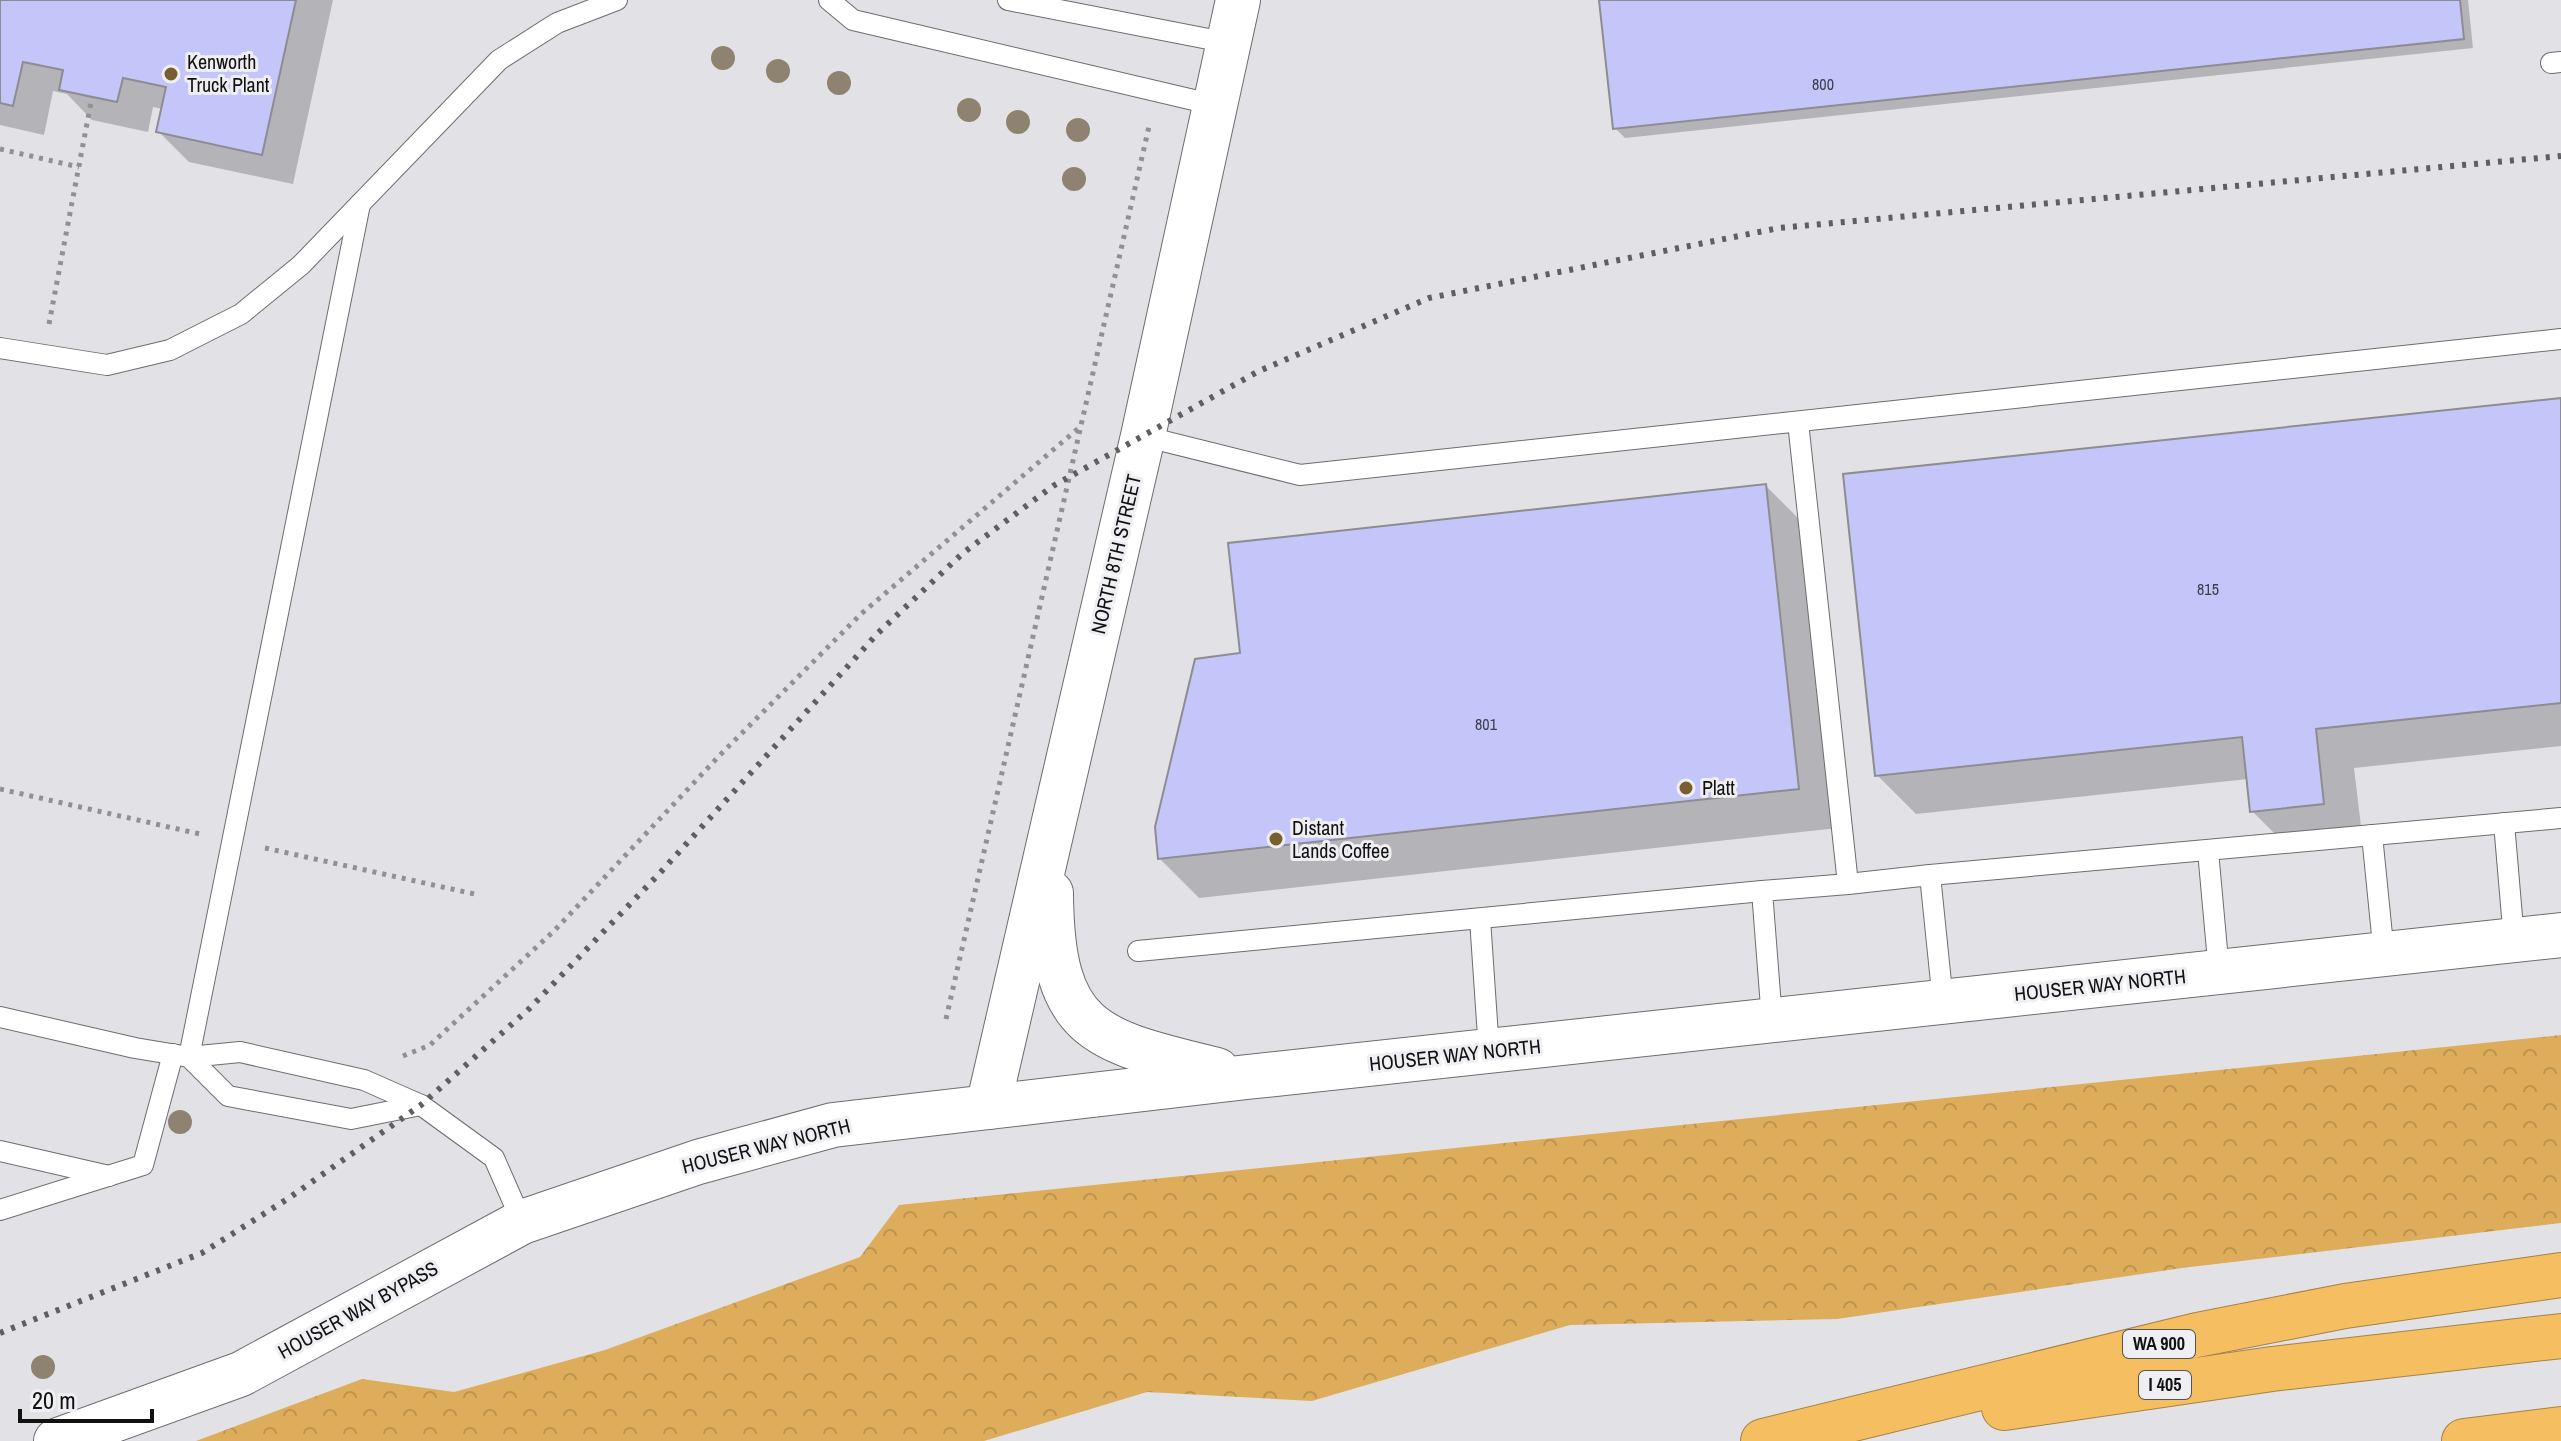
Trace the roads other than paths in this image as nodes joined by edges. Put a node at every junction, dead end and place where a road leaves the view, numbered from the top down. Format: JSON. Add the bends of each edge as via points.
{"nodes":[{"id":1,"x":617,"y":0,"type":"edge"},
{"id":2,"x":829,"y":0,"type":"edge"},
{"id":3,"x":1008,"y":0,"type":"edge"},
{"id":4,"x":1238,"y":0,"type":"edge"},
{"id":5,"x":1229,"y":43,"type":"junction"},
{"id":6,"x":1215,"y":105,"type":"junction"},
{"id":7,"x":360,"y":204,"type":"junction"},
{"id":8,"x":2561,"y":339,"type":"edge"},
{"id":9,"x":0,"y":348,"type":"edge"},
{"id":10,"x":1798,"y":422,"type":"junction"},
{"id":11,"x":1143,"y":436,"type":"junction"},
{"id":12,"x":2561,"y":818,"type":"edge"},
{"id":13,"x":2504,"y":823,"type":"junction"},
{"id":14,"x":2372,"y":835,"type":"junction"},
{"id":15,"x":1050,"y":836,"type":"junction"},
{"id":16,"x":2208,"y":851,"type":"junction"},
{"id":17,"x":1930,"y":875,"type":"junction"},
{"id":18,"x":1848,"y":884,"type":"junction"},
{"id":19,"x":1762,"y":891,"type":"junction"},
{"id":20,"x":1480,"y":919,"type":"junction"},
{"id":21,"x":2561,"y":935,"type":"edge"},
{"id":22,"x":2514,"y":940,"type":"junction"},
{"id":23,"x":1138,"y":951,"type":"dead end"},
{"id":24,"x":2384,"y":955,"type":"junction"},
{"id":25,"x":2219,"y":972,"type":"junction"},
{"id":26,"x":1943,"y":1002,"type":"junction"},
{"id":27,"x":0,"y":1017,"type":"edge"},
{"id":28,"x":1772,"y":1020,"type":"junction"},
{"id":29,"x":1489,"y":1051,"type":"junction"},
{"id":30,"x":181,"y":1055,"type":"junction"},
{"id":31,"x":1247,"y":1077,"type":"junction"},
{"id":32,"x":421,"y":1105,"type":"junction"},
{"id":33,"x":988,"y":1107,"type":"junction"},
{"id":34,"x":0,"y":1151,"type":"edge"},
{"id":35,"x":109,"y":1176,"type":"junction"},
{"id":36,"x":0,"y":1210,"type":"edge"},
{"id":37,"x":522,"y":1222,"type":"junction"},
{"id":38,"x":2561,"y":1275,"type":"edge"},
{"id":39,"x":2561,"y":1336,"type":"edge"},
{"id":40,"x":2561,"y":1429,"type":"edge"},
{"id":41,"x":56,"y":1441,"type":"edge"},
{"id":42,"x":1763,"y":1441,"type":"edge"},
{"id":43,"x":1769,"y":1441,"type":"edge"},
{"id":44,"x":2464,"y":1441,"type":"edge"}],
"edges":[{"from":1,"to":7,"type":"lane","via":[[557,23],[499,60]]},
{"from":2,"to":6,"type":"lane","via":[[853,20]]},
{"from":3,"to":5,"type":"lane"},
{"from":4,"to":5,"type":"street","name":"NORTH 8TH STREET"},
{"from":5,"to":6,"type":"street","name":"NORTH 8TH STREET"},
{"from":6,"to":11,"type":"street","name":"NORTH 8TH STREET"},
{"from":7,"to":9,"type":"lane","via":[[301,265],[241,314],[170,350],[107,365]]},
{"from":7,"to":30,"type":"lane"},
{"from":8,"to":10,"type":"lane"},
{"from":10,"to":11,"type":"lane","via":[[1300,475]]},
{"from":10,"to":18,"type":"lane"},
{"from":11,"to":15,"type":"street","name":"NORTH 8TH STREET"},
{"from":12,"to":13,"type":"lane"},
{"from":13,"to":14,"type":"lane"},
{"from":13,"to":22,"type":"lane"},
{"from":14,"to":16,"type":"lane"},
{"from":14,"to":24,"type":"lane"},
{"from":15,"to":31,"type":"street","via":[[1051,929],[1059,980],[1082,1018],[1105,1037],[1139,1051]]},
{"from":15,"to":33,"type":"street","name":"NORTH 8TH STREET"},
{"from":16,"to":17,"type":"lane"},
{"from":16,"to":25,"type":"lane"},
{"from":17,"to":18,"type":"lane"},
{"from":17,"to":26,"type":"lane"},
{"from":18,"to":19,"type":"lane"},
{"from":19,"to":20,"type":"lane"},
{"from":19,"to":28,"type":"lane"},
{"from":20,"to":23,"type":"lane"},
{"from":20,"to":29,"type":"lane"},
{"from":21,"to":22,"type":"street","name":"HOUSER WAY NORTH"},
{"from":22,"to":24,"type":"street","name":"HOUSER WAY NORTH"},
{"from":24,"to":25,"type":"street","name":"HOUSER WAY NORTH"},
{"from":25,"to":26,"type":"street","name":"HOUSER WAY NORTH"},
{"from":26,"to":28,"type":"street","name":"HOUSER WAY NORTH"},
{"from":27,"to":30,"type":"lane"},
{"from":28,"to":29,"type":"street","name":"HOUSER WAY NORTH"},
{"from":29,"to":31,"type":"street","name":"HOUSER WAY NORTH"},
{"from":30,"to":32,"type":"lane","via":[[240,1052],[364,1080]]},
{"from":30,"to":32,"type":"lane","via":[[228,1096],[351,1119]]},
{"from":30,"to":35,"type":"lane","via":[[143,1165]]},
{"from":31,"to":33,"type":"street","name":"HOUSER WAY NORTH"},
{"from":32,"to":37,"type":"lane","via":[[494,1158]]},
{"from":33,"to":37,"type":"street","name":"HOUSER WAY NORTH","via":[[833,1125],[698,1162]]},
{"from":34,"to":35,"type":"lane"},
{"from":35,"to":36,"type":"lane"},
{"from":37,"to":41,"type":"street","name":"HOUSER WAY BYPASS","via":[[241,1374]]},
{"from":38,"to":42,"type":"highway","number":"WA 900","via":[[2345,1306],[2197,1335]]},
{"from":39,"to":43,"type":"highway","number":"I 405","via":[[2272,1369]]},
{"from":40,"to":44,"type":"highway"}]}
